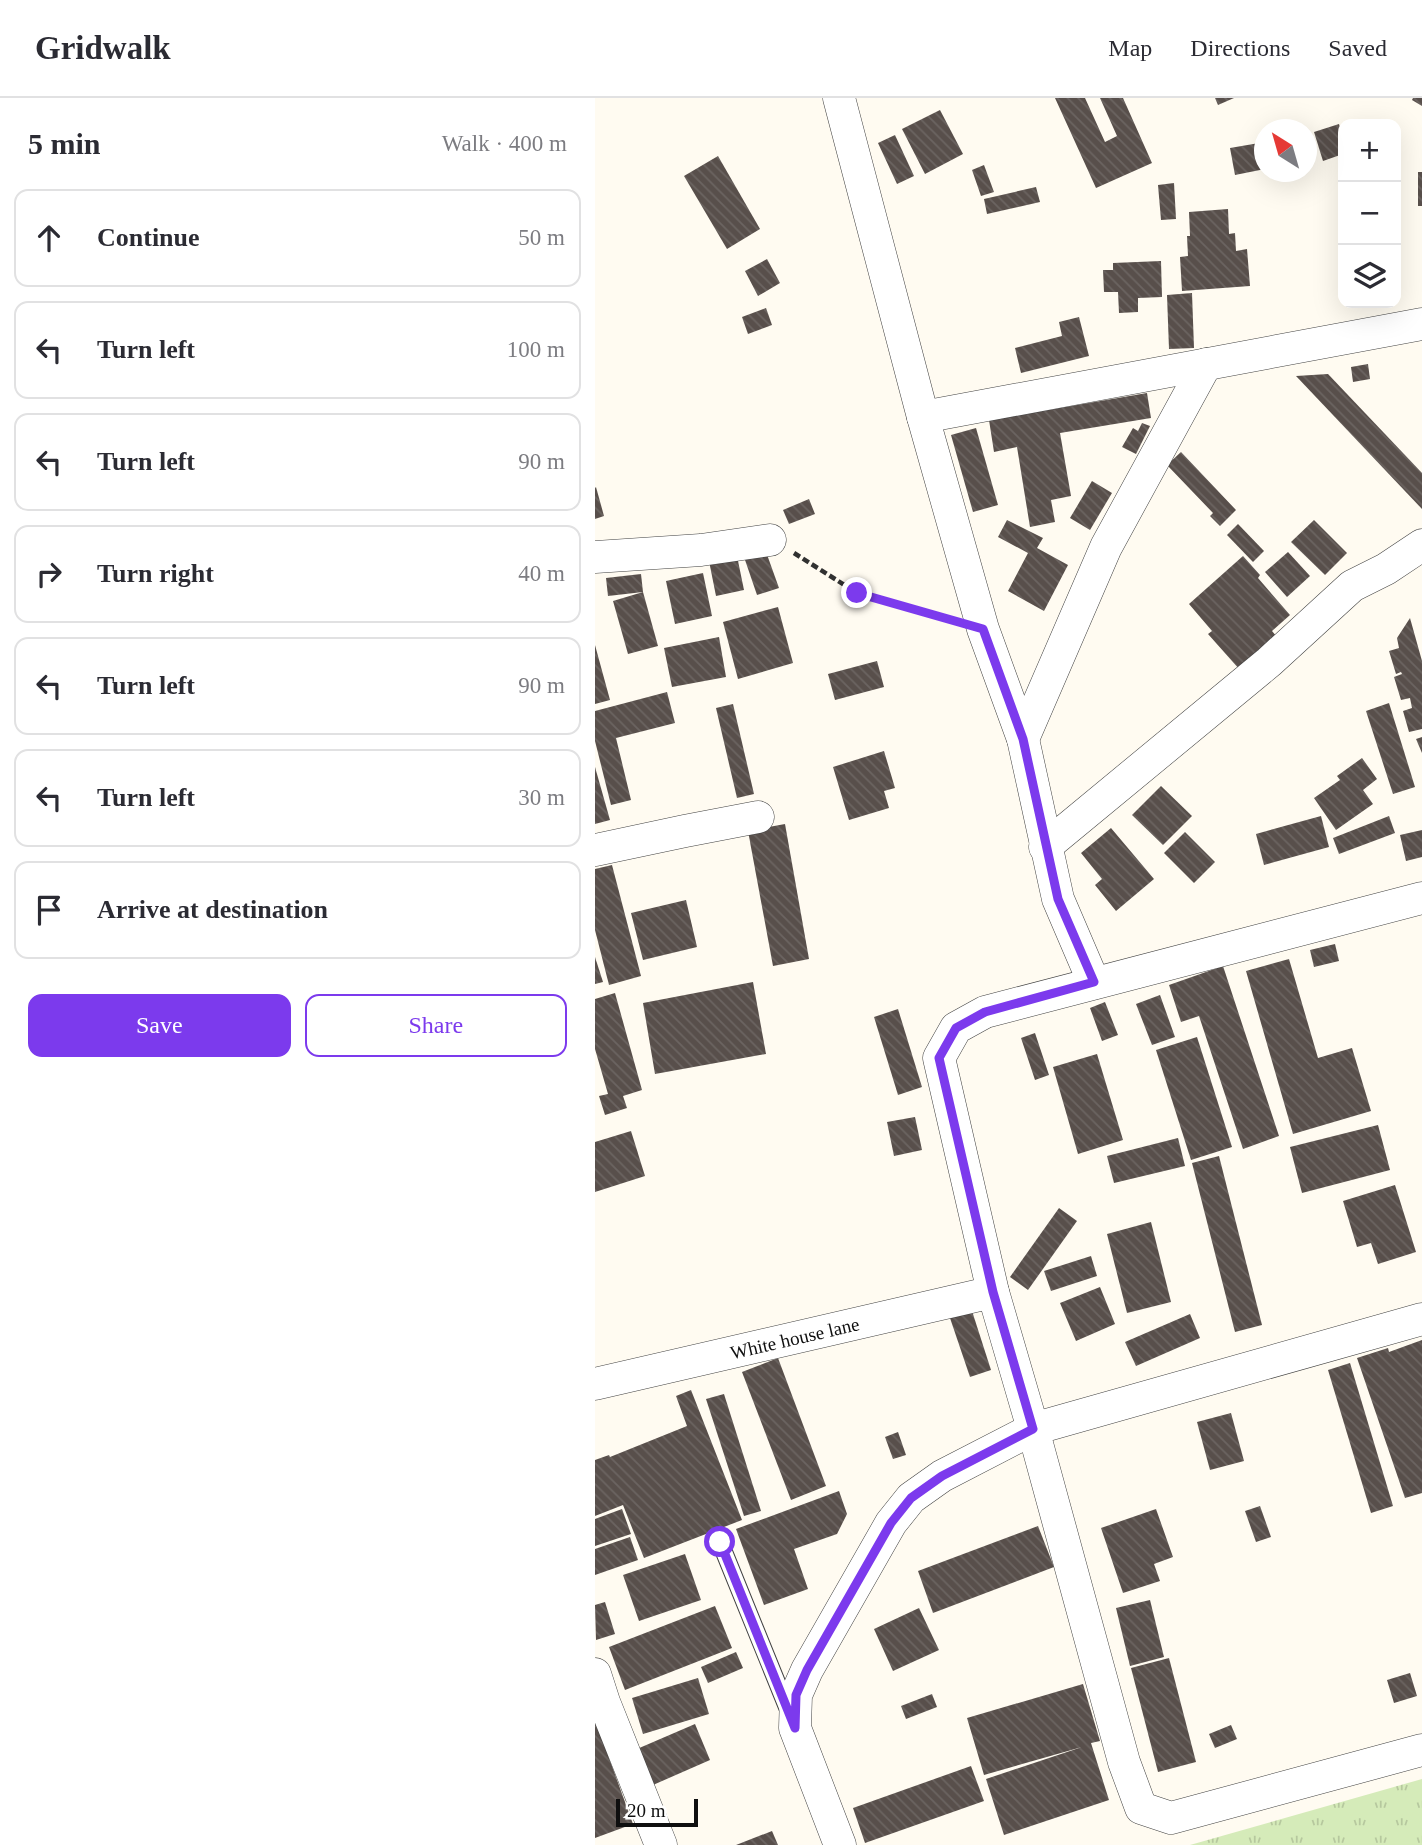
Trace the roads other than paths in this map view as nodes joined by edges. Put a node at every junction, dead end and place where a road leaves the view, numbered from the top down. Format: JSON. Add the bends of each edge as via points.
{"nodes":[{"id":1,"x":839,"y":98,"type":"edge"},
{"id":2,"x":1422,"y":324,"type":"edge"},
{"id":3,"x":1206,"y":364,"type":"junction"},
{"id":4,"x":923,"y":417,"type":"junction"},
{"id":5,"x":770,"y":540,"type":"road end"},
{"id":6,"x":1422,"y":545,"type":"edge"},
{"id":7,"x":595,"y":557,"type":"edge"},
{"id":8,"x":1023,"y":739,"type":"junction"},
{"id":9,"x":758,"y":817,"type":"dead end"},
{"id":10,"x":1045,"y":847,"type":"junction"},
{"id":11,"x":595,"y":850,"type":"edge"},
{"id":12,"x":1422,"y":898,"type":"edge"},
{"id":13,"x":1094,"y":982,"type":"junction"},
{"id":14,"x":993,"y":1292,"type":"junction"},
{"id":15,"x":1422,"y":1319,"type":"edge"},
{"id":16,"x":595,"y":1384,"type":"edge"},
{"id":17,"x":1033,"y":1429,"type":"junction"},
{"id":18,"x":720,"y":1542,"type":"dead end"},
{"id":19,"x":595,"y":1674,"type":"edge"},
{"id":20,"x":795,"y":1728,"type":"junction"},
{"id":21,"x":1422,"y":1750,"type":"edge"},
{"id":22,"x":661,"y":1845,"type":"edge"},
{"id":23,"x":840,"y":1845,"type":"edge"}],
"edges":[{"from":1,"to":4,"type":"street"},
{"from":2,"to":3,"type":"street"},
{"from":3,"to":4,"type":"street"},
{"from":3,"to":8,"type":"street","via":[[1106,547]]},
{"from":4,"to":8,"type":"street","via":[[983,629]]},
{"from":5,"to":7,"type":"street"},
{"from":6,"to":10,"type":"street","via":[[1352,586],[1269,662]]},
{"from":8,"to":10,"type":"street"},
{"from":9,"to":11,"type":"street"},
{"from":10,"to":13,"type":"street","via":[[1058,899]]},
{"from":12,"to":13,"type":"street"},
{"from":13,"to":14,"type":"street","via":[[985,1012],[956,1028],[939,1058]]},
{"from":14,"to":16,"type":"street","name":"White house lane"},
{"from":14,"to":17,"type":"street"},
{"from":15,"to":17,"type":"street"},
{"from":17,"to":20,"type":"street","via":[[942,1476],[911,1498],[891,1523],[807,1670],[796,1695]]},
{"from":17,"to":21,"type":"street","via":[[1124,1762],[1141,1808],[1171,1818]]},
{"from":18,"to":20,"type":"lane"},
{"from":19,"to":22,"type":"street"},
{"from":20,"to":23,"type":"street"}]}
